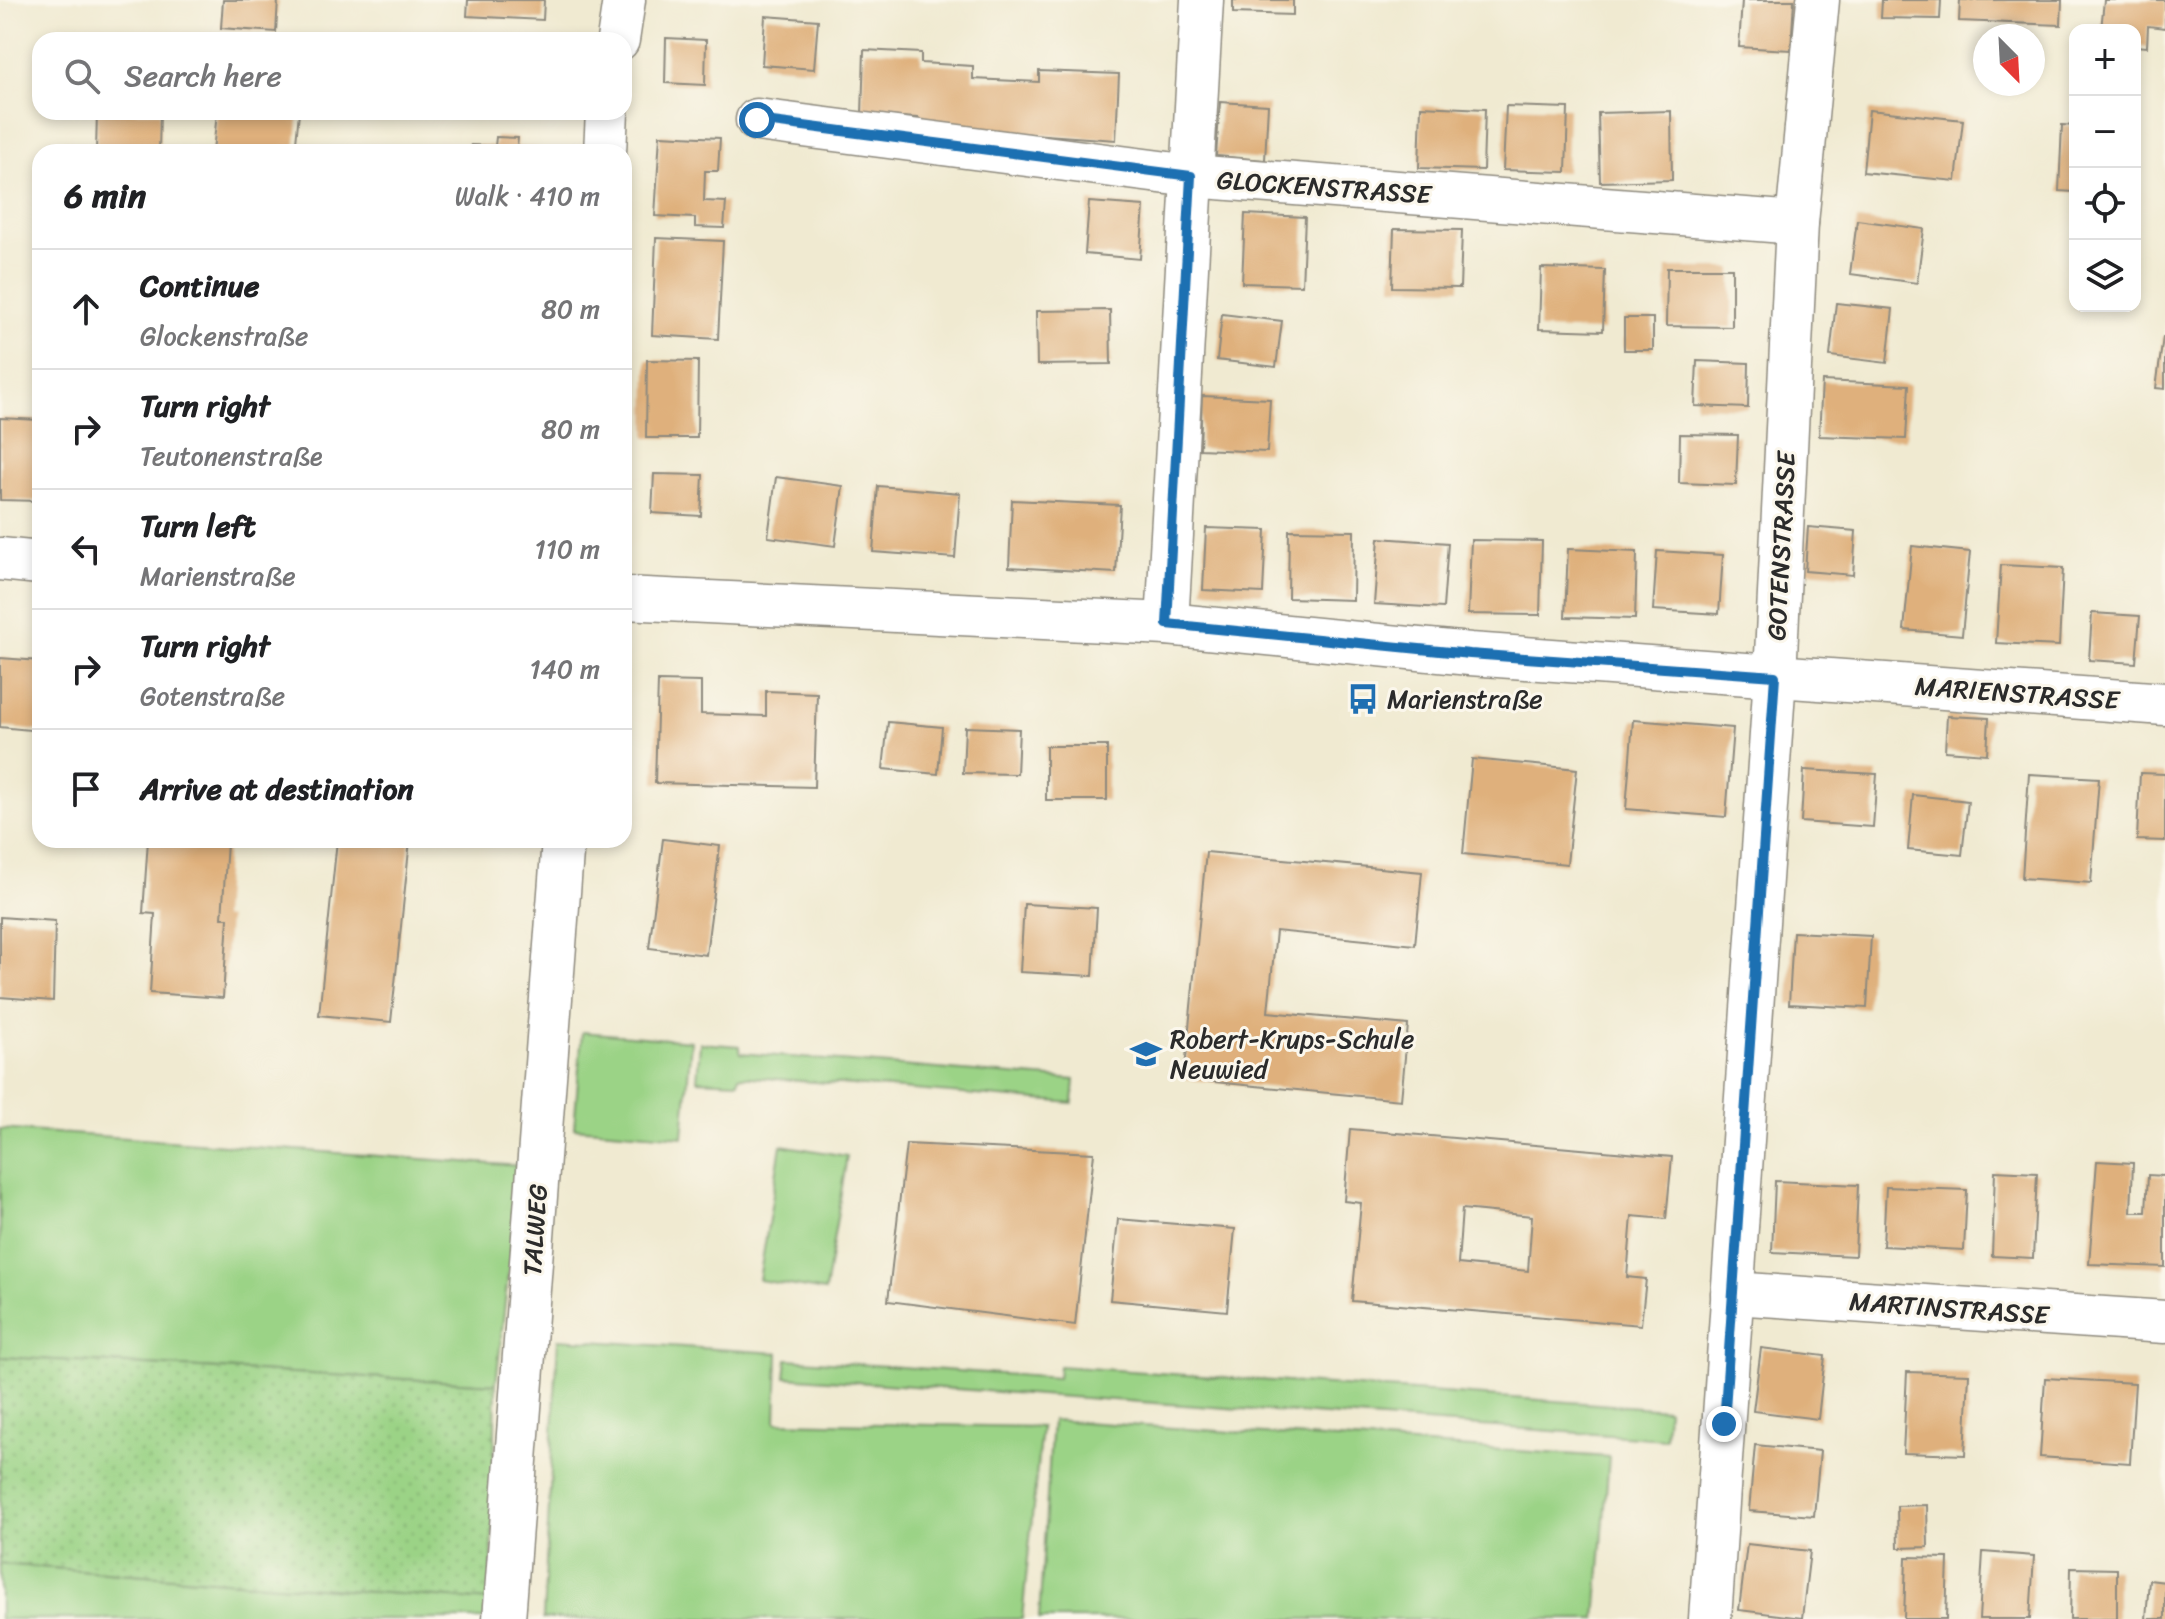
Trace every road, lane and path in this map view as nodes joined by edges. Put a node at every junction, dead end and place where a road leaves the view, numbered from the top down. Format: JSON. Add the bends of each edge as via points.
{"nodes":[{"id":1,"x":624,"y":0,"type":"edge"},
{"id":2,"x":1202,"y":0,"type":"edge"},
{"id":3,"x":1818,"y":0,"type":"edge"},
{"id":4,"x":619,"y":32,"type":"edge"},
{"id":5,"x":607,"y":120,"type":"edge"},
{"id":6,"x":757,"y":120,"type":"dead end"},
{"id":7,"x":605,"y":144,"type":"edge"},
{"id":8,"x":1191,"y":176,"type":"junction"},
{"id":9,"x":1797,"y":223,"type":"junction"},
{"id":10,"x":0,"y":559,"type":"edge"},
{"id":11,"x":32,"y":562,"type":"edge"},
{"id":12,"x":632,"y":598,"type":"edge"},
{"id":13,"x":1167,"y":624,"type":"junction"},
{"id":14,"x":1775,"y":676,"type":"junction"},
{"id":15,"x":2165,"y":704,"type":"edge"},
{"id":16,"x":562,"y":848,"type":"edge"},
{"id":17,"x":1732,"y":1293,"type":"junction"},
{"id":18,"x":2165,"y":1322,"type":"edge"},
{"id":19,"x":504,"y":1619,"type":"edge"},
{"id":20,"x":1710,"y":1619,"type":"edge"}],
"edges":[{"from":1,"to":4,"type":"street"},
{"from":2,"to":8,"type":"street"},
{"from":3,"to":9,"type":"street","name":"GOTENSTRASSE"},
{"from":5,"to":7,"type":"street"},
{"from":6,"to":8,"type":"street","name":"GLOCKENSTRASSE"},
{"from":8,"to":9,"type":"street","name":"GLOCKENSTRASSE"},
{"from":8,"to":13,"type":"street"},
{"from":9,"to":14,"type":"street","name":"GOTENSTRASSE"},
{"from":10,"to":11,"type":"street"},
{"from":12,"to":13,"type":"street","name":"MARIENSTRASSE"},
{"from":13,"to":14,"type":"street","name":"MARIENSTRASSE","via":[[1470,654]]},
{"from":14,"to":15,"type":"street","name":"MARIENSTRASSE"},
{"from":14,"to":17,"type":"street","name":"GOTENSTRASSE"},
{"from":16,"to":19,"type":"street","name":"TALWEG"},
{"from":17,"to":18,"type":"street","name":"MARTINSTRASSE"},
{"from":17,"to":20,"type":"street","name":"GOTENSTRASSE"}]}
